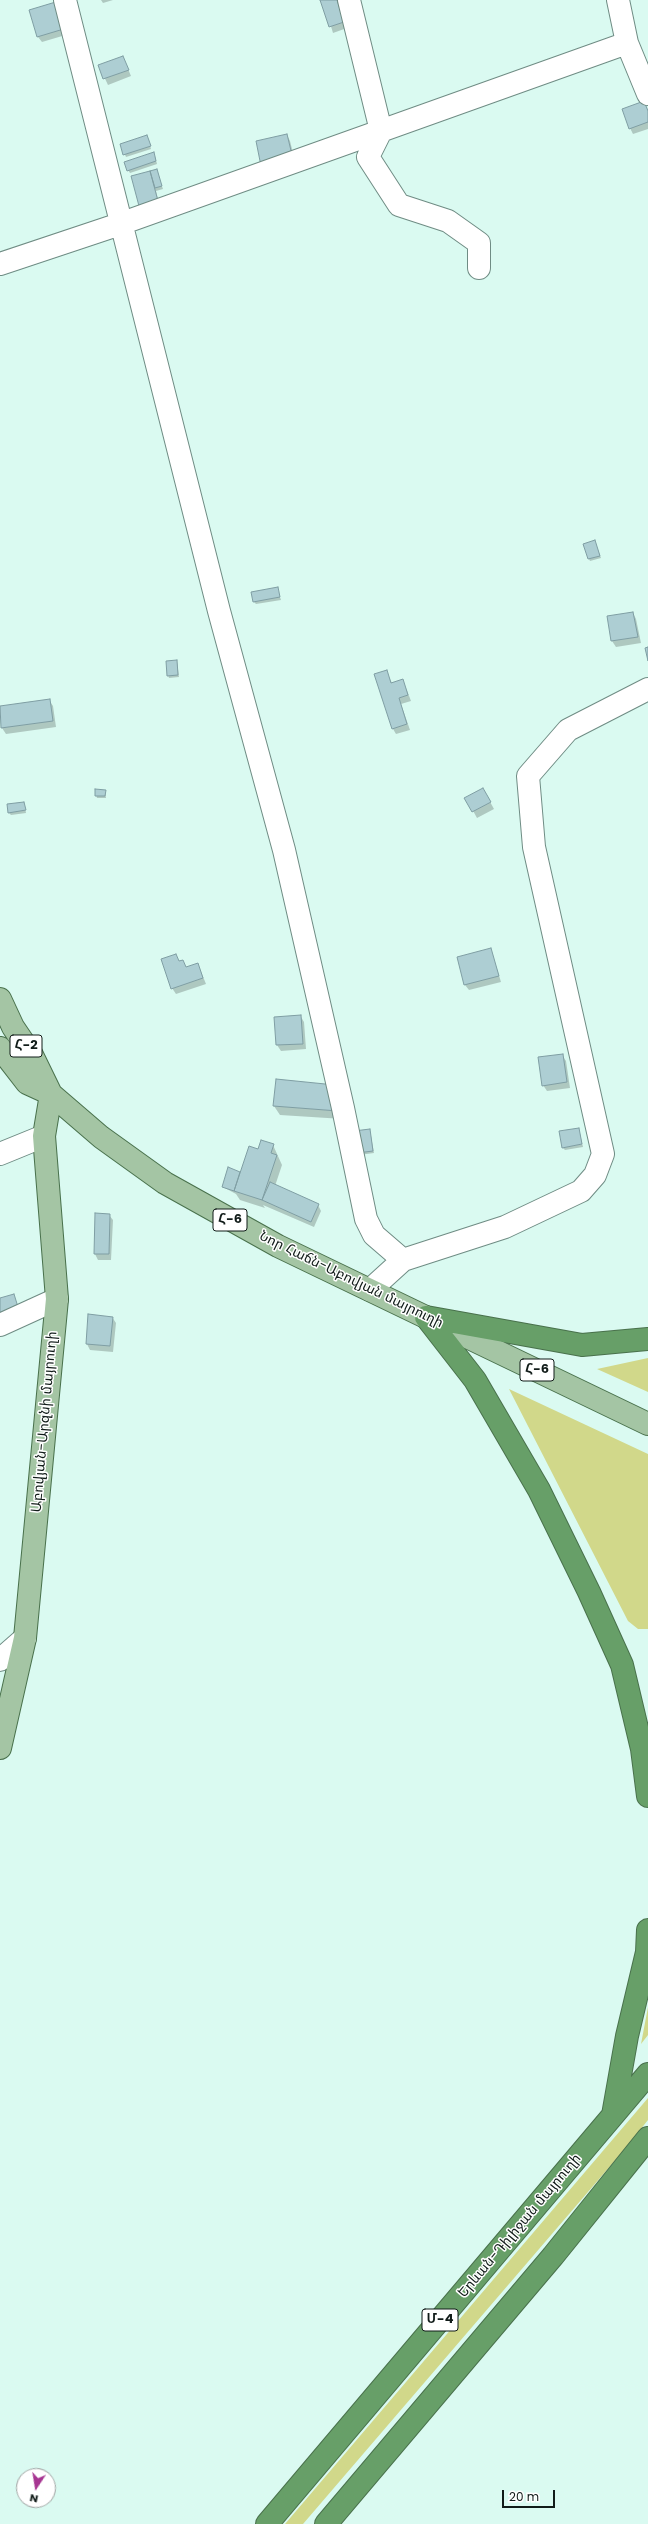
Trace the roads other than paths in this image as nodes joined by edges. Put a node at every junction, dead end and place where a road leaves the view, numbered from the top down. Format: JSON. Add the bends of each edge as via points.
{"nodes":[{"id":1,"x":65,"y":0,"type":"edge"},
{"id":2,"x":349,"y":0,"type":"edge"},
{"id":3,"x":618,"y":0,"type":"edge"},
{"id":4,"x":627,"y":43,"type":"junction"},
{"id":5,"x":648,"y":94,"type":"edge"},
{"id":6,"x":381,"y":131,"type":"junction"},
{"id":7,"x":120,"y":224,"type":"junction"},
{"id":8,"x":0,"y":264,"type":"edge"},
{"id":9,"x":479,"y":268,"type":"dead end"},
{"id":10,"x":648,"y":689,"type":"edge"},
{"id":11,"x":0,"y":999,"type":"edge"},
{"id":12,"x":0,"y":1048,"type":"edge"},
{"id":13,"x":51,"y":1094,"type":"junction"},
{"id":14,"x":44,"y":1136,"type":"junction"},
{"id":15,"x":0,"y":1154,"type":"edge"},
{"id":16,"x":403,"y":1260,"type":"junction"},
{"id":17,"x":370,"y":1290,"type":"junction"},
{"id":18,"x":57,"y":1299,"type":"junction"},
{"id":19,"x":426,"y":1317,"type":"junction"},
{"id":20,"x":0,"y":1325,"type":"edge"},
{"id":21,"x":648,"y":1339,"type":"edge"},
{"id":22,"x":648,"y":1424,"type":"edge"},
{"id":23,"x":25,"y":1638,"type":"junction"},
{"id":24,"x":0,"y":1660,"type":"edge"},
{"id":25,"x":0,"y":1748,"type":"edge"},
{"id":26,"x":648,"y":1796,"type":"edge"},
{"id":27,"x":648,"y":1930,"type":"edge"},
{"id":28,"x":648,"y":2074,"type":"edge"},
{"id":29,"x":613,"y":2116,"type":"junction"},
{"id":30,"x":648,"y":2139,"type":"edge"},
{"id":31,"x":267,"y":2524,"type":"edge"},
{"id":32,"x":326,"y":2524,"type":"edge"}],
"edges":[{"from":1,"to":7,"type":"street"},
{"from":2,"to":6,"type":"street"},
{"from":3,"to":4,"type":"street"},
{"from":4,"to":5,"type":"street"},
{"from":4,"to":6,"type":"street"},
{"from":6,"to":7,"type":"street"},
{"from":6,"to":9,"type":"street","via":[[368,157],[399,205],[448,221],[479,243]]},
{"from":7,"to":8,"type":"street"},
{"from":7,"to":16,"type":"street","via":[[219,611],[284,850],[366,1219],[374,1235]]},
{"from":10,"to":16,"type":"street","via":[[568,730],[528,776],[534,847],[603,1154],[595,1175],[581,1191],[505,1226]]},
{"from":11,"to":13,"type":"main road","number":"Հ-2"},
{"from":12,"to":13,"type":"main road","number":"Հ-2","via":[[27,1083]]},
{"from":13,"to":14,"type":"main road","name":"Աբովյան-Արզնի մայրուղի"},
{"from":13,"to":17,"type":"main road","name":"Նոր Հաճն-Աբովյան մայրուղի","number":"Հ-6","via":[[101,1137],[165,1183],[278,1246]]},
{"from":14,"to":15,"type":"street"},
{"from":14,"to":18,"type":"main road","name":"Աբովյան-Արզնի մայրուղի"},
{"from":16,"to":17,"type":"street"},
{"from":17,"to":19,"type":"main road","name":"Նոր Հաճն-Աբովյան մայրուղի","number":"Հ-6"},
{"from":18,"to":20,"type":"street"},
{"from":18,"to":23,"type":"main road","name":"Աբովյան-Արզնի մայրուղի"},
{"from":19,"to":21,"type":"highway","via":[[582,1345]]},
{"from":19,"to":22,"type":"main road","name":"Նոր Հաճն-Աբովյան մայրուղի","number":"Հ-6"},
{"from":19,"to":26,"type":"highway","via":[[475,1380],[539,1490],[589,1592],[622,1665],[642,1749]]},
{"from":23,"to":24,"type":"street"},
{"from":23,"to":25,"type":"main road","name":"Աբովյան-Արզնի մայրուղի"},
{"from":27,"to":29,"type":"highway","via":[[647,1952],[627,2036]]},
{"from":28,"to":29,"type":"highway","name":"Երևան-Դիլիջան մայրուղի","number":"Մ-4"},
{"from":29,"to":31,"type":"highway","name":"Երևան-Դիլիջան մայրուղի","number":"Մ-4"},
{"from":30,"to":32,"type":"highway","via":[[553,2256]]}]}
